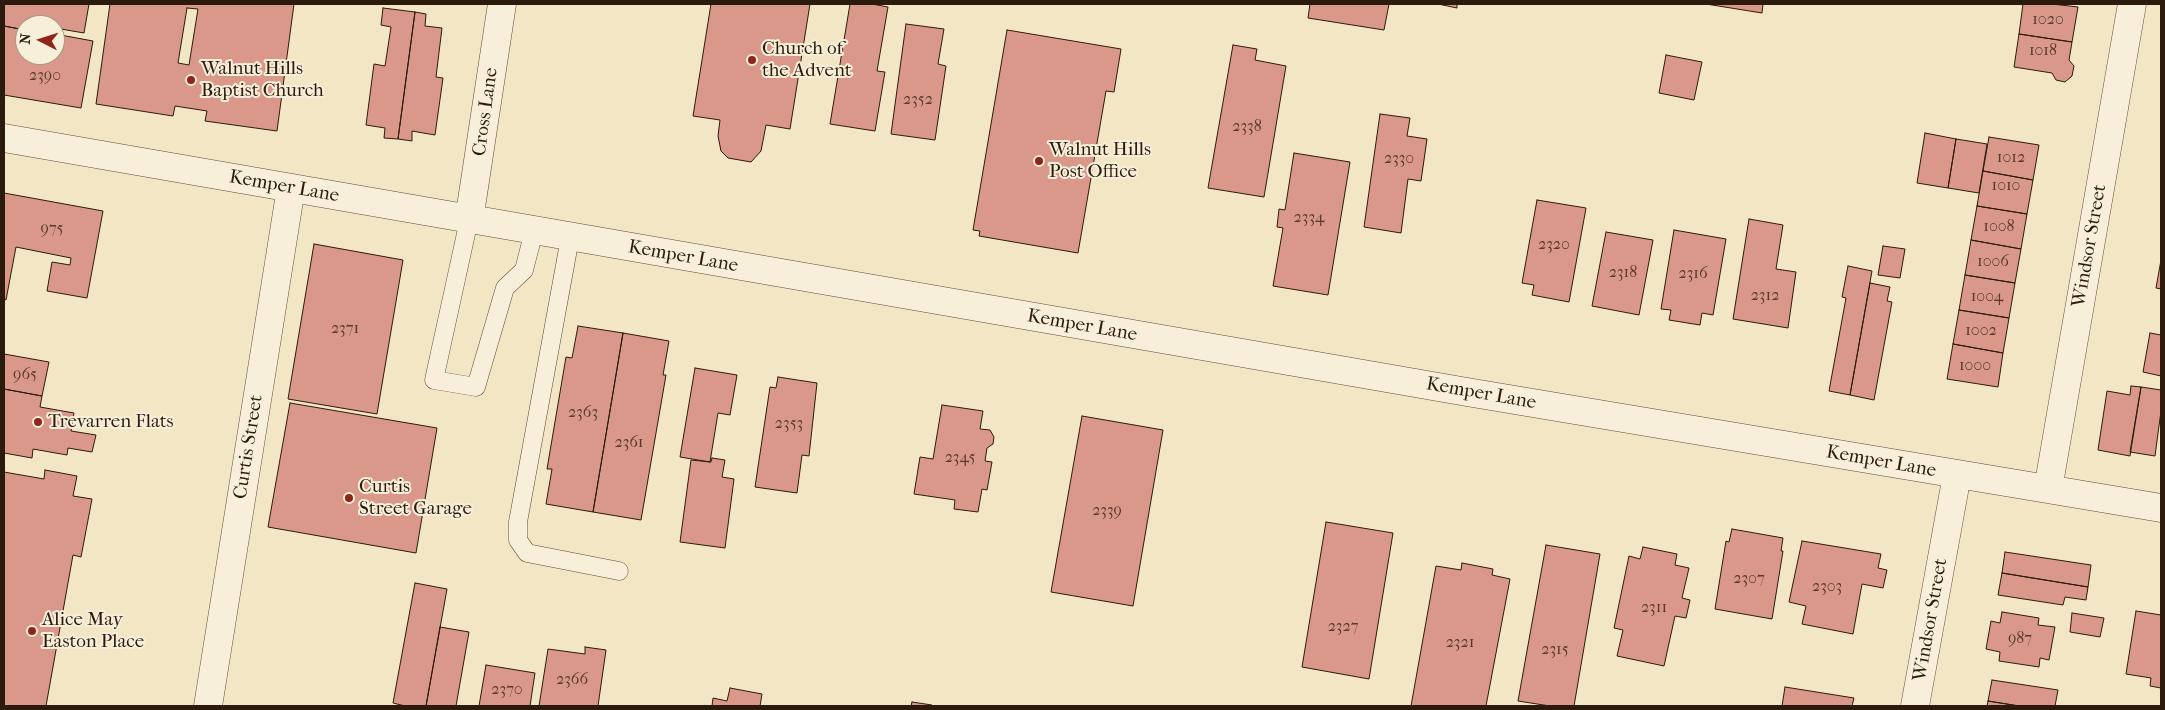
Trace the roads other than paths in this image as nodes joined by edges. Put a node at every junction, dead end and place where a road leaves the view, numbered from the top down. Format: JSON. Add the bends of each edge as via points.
{"nodes":[{"id":1,"x":502,"y":4,"type":"edge"},
{"id":2,"x":2132,"y":4,"type":"edge"},
{"id":3,"x":4,"y":138,"type":"edge"},
{"id":4,"x":291,"y":188,"type":"junction"},
{"id":5,"x":469,"y":220,"type":"junction"},
{"id":6,"x":534,"y":231,"type":"junction"},
{"id":7,"x":570,"y":238,"type":"junction"},
{"id":8,"x":1957,"y":475,"type":"junction"},
{"id":9,"x":2048,"y":489,"type":"junction"},
{"id":10,"x":2161,"y":508,"type":"edge"},
{"id":11,"x":619,"y":571,"type":"dead end"},
{"id":12,"x":208,"y":706,"type":"edge"},
{"id":13,"x":1916,"y":706,"type":"edge"}],
"edges":[{"from":1,"to":5,"type":"street","name":"Cross Lane"},
{"from":2,"to":9,"type":"street","name":"Windsor Street"},
{"from":3,"to":4,"type":"street","name":"Kemper Lane"},
{"from":4,"to":5,"type":"street","name":"Kemper Lane"},
{"from":4,"to":12,"type":"street","name":"Curtis Street"},
{"from":5,"to":6,"type":"street","name":"Kemper Lane"},
{"from":5,"to":6,"type":"lane","via":[[434,380],[476,387],[505,288],[524,270]]},
{"from":6,"to":7,"type":"street","name":"Kemper Lane"},
{"from":7,"to":8,"type":"street","name":"Kemper Lane"},
{"from":7,"to":11,"type":"lane","via":[[518,522],[518,540],[527,553]]},
{"from":8,"to":9,"type":"street","name":"Kemper Lane"},
{"from":8,"to":13,"type":"street","name":"Windsor Street"},
{"from":9,"to":10,"type":"street","name":"Kemper Lane"}]}
